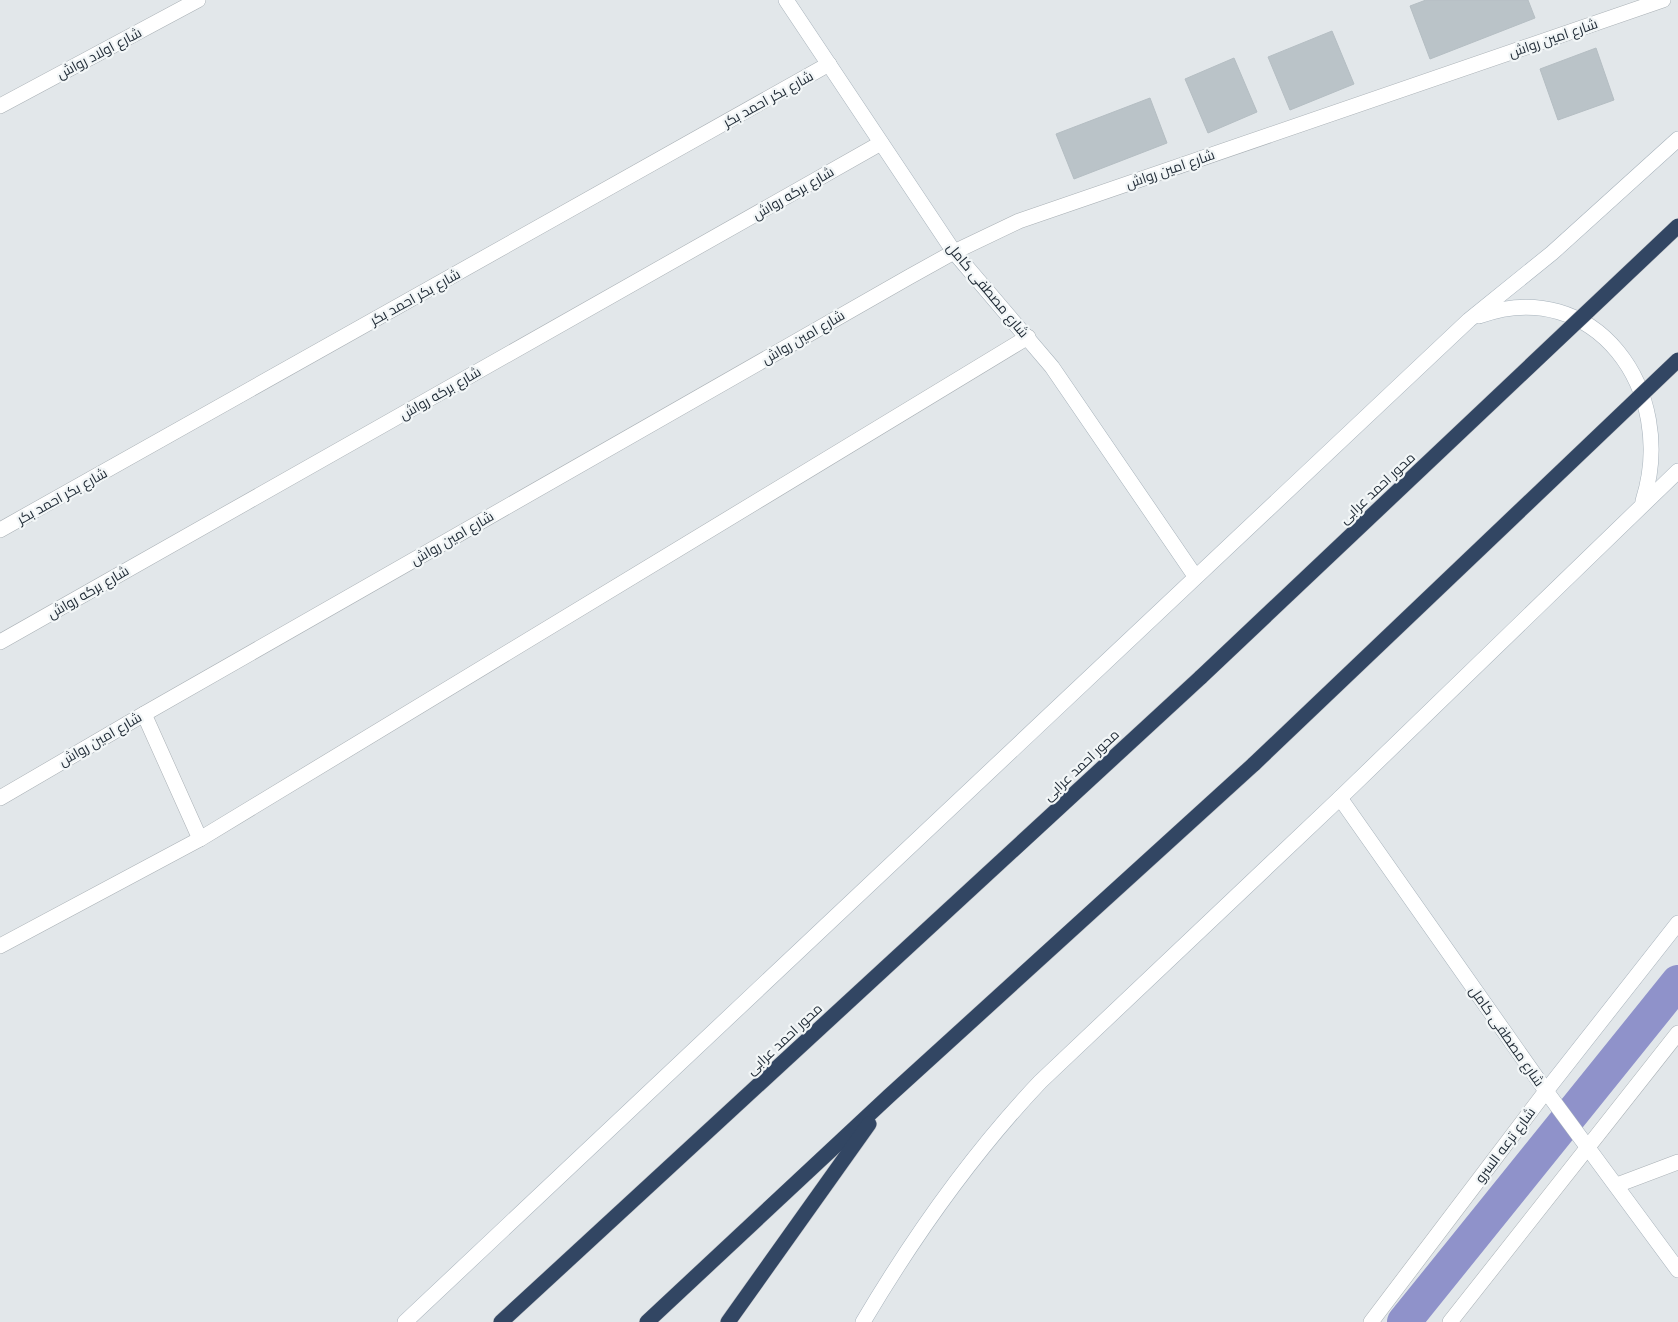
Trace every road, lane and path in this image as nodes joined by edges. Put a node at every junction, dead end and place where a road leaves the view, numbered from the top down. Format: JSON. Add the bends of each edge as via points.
{"nodes":[{"id":1,"x":198,"y":0,"type":"edge"},
{"id":2,"x":786,"y":0,"type":"edge"},
{"id":3,"x":1664,"y":0,"type":"edge"},
{"id":4,"x":829,"y":64,"type":"junction"},
{"id":5,"x":0,"y":106,"type":"edge"},
{"id":6,"x":1678,"y":139,"type":"edge"},
{"id":7,"x":881,"y":143,"type":"junction"},
{"id":8,"x":1678,"y":226,"type":"edge"},
{"id":9,"x":954,"y":252,"type":"junction"},
{"id":10,"x":1469,"y":320,"type":"junction"},
{"id":11,"x":1028,"y":337,"type":"junction"},
{"id":12,"x":1678,"y":360,"type":"edge"},
{"id":13,"x":1678,"y":472,"type":"edge"},
{"id":14,"x":1640,"y":508,"type":"junction"},
{"id":15,"x":0,"y":530,"type":"edge"},
{"id":16,"x":1195,"y":576,"type":"junction"},
{"id":17,"x":0,"y":642,"type":"edge"},
{"id":18,"x":144,"y":714,"type":"junction"},
{"id":19,"x":0,"y":798,"type":"edge"},
{"id":20,"x":1340,"y":798,"type":"junction"},
{"id":21,"x":200,"y":839,"type":"junction"},
{"id":22,"x":1678,"y":923,"type":"edge"},
{"id":23,"x":0,"y":946,"type":"edge"},
{"id":24,"x":1678,"y":1033,"type":"edge"},
{"id":25,"x":1550,"y":1095,"type":"junction"},
{"id":26,"x":889,"y":1096,"type":"junction"},
{"id":27,"x":1589,"y":1148,"type":"junction"},
{"id":28,"x":1678,"y":1162,"type":"edge"},
{"id":29,"x":1617,"y":1185,"type":"junction"},
{"id":30,"x":1678,"y":1270,"type":"edge"},
{"id":31,"x":406,"y":1322,"type":"edge"},
{"id":32,"x":501,"y":1322,"type":"edge"},
{"id":33,"x":647,"y":1322,"type":"edge"},
{"id":34,"x":728,"y":1322,"type":"edge"},
{"id":35,"x":863,"y":1322,"type":"edge"},
{"id":36,"x":1371,"y":1322,"type":"edge"},
{"id":37,"x":1450,"y":1322,"type":"edge"}],
"edges":[{"from":1,"to":5,"type":"street","name":"شارع اولاد رواش"},
{"from":2,"to":4,"type":"street","name":"شارع مصطفى كامل"},
{"from":3,"to":9,"type":"street","name":"شارع امين رواش","via":[[1019,221]]},
{"from":4,"to":7,"type":"street","name":"شارع مصطفى كامل"},
{"from":4,"to":15,"type":"street","name":"شارع بكر احمد بكر"},
{"from":6,"to":10,"type":"street","via":[[1552,253]]},
{"from":7,"to":9,"type":"street","name":"شارع مصطفى كامل"},
{"from":7,"to":17,"type":"street","name":"شارع بركه رواش"},
{"from":8,"to":32,"type":"highway","name":"محور احمد عرابى","bridge":true,"via":[[1201,677]]},
{"from":9,"to":11,"type":"street","name":"شارع مصطفى كامل"},
{"from":9,"to":18,"type":"street","name":"شارع امين رواش"},
{"from":10,"to":14,"type":"street","via":[[1492,312],[1540,308],[1586,322],[1624,351],[1650,392],[1659,439],[1657,463]]},
{"from":10,"to":16,"type":"street"},
{"from":11,"to":16,"type":"street","name":"شارع مصطفى كامل"},
{"from":11,"to":21,"type":"street"},
{"from":12,"to":26,"type":"highway","bridge":true,"via":[[1254,764]]},
{"from":13,"to":14,"type":"street"},
{"from":14,"to":20,"type":"street"},
{"from":16,"to":31,"type":"street"},
{"from":18,"to":19,"type":"street","name":"شارع امين رواش"},
{"from":18,"to":21,"type":"street"},
{"from":20,"to":25,"type":"street","name":"شارع مصطفى كامل"},
{"from":20,"to":35,"type":"street","via":[[1074,1047],[1006,1118],[945,1194]]},
{"from":21,"to":23,"type":"street"},
{"from":22,"to":25,"type":"street","name":"شارع ترعه السرو"},
{"from":24,"to":27,"type":"street"},
{"from":25,"to":27,"type":"street","name":"شارع مصطفى كامل"},
{"from":25,"to":36,"type":"street","name":"شارع ترعه السرو"},
{"from":26,"to":33,"type":"highway"},
{"from":26,"to":34,"type":"highway"},
{"from":27,"to":29,"type":"street","name":"شارع مصطفى كامل"},
{"from":27,"to":37,"type":"street"},
{"from":28,"to":29,"type":"street"},
{"from":29,"to":30,"type":"street","name":"شارع مصطفى كامل"}]}
